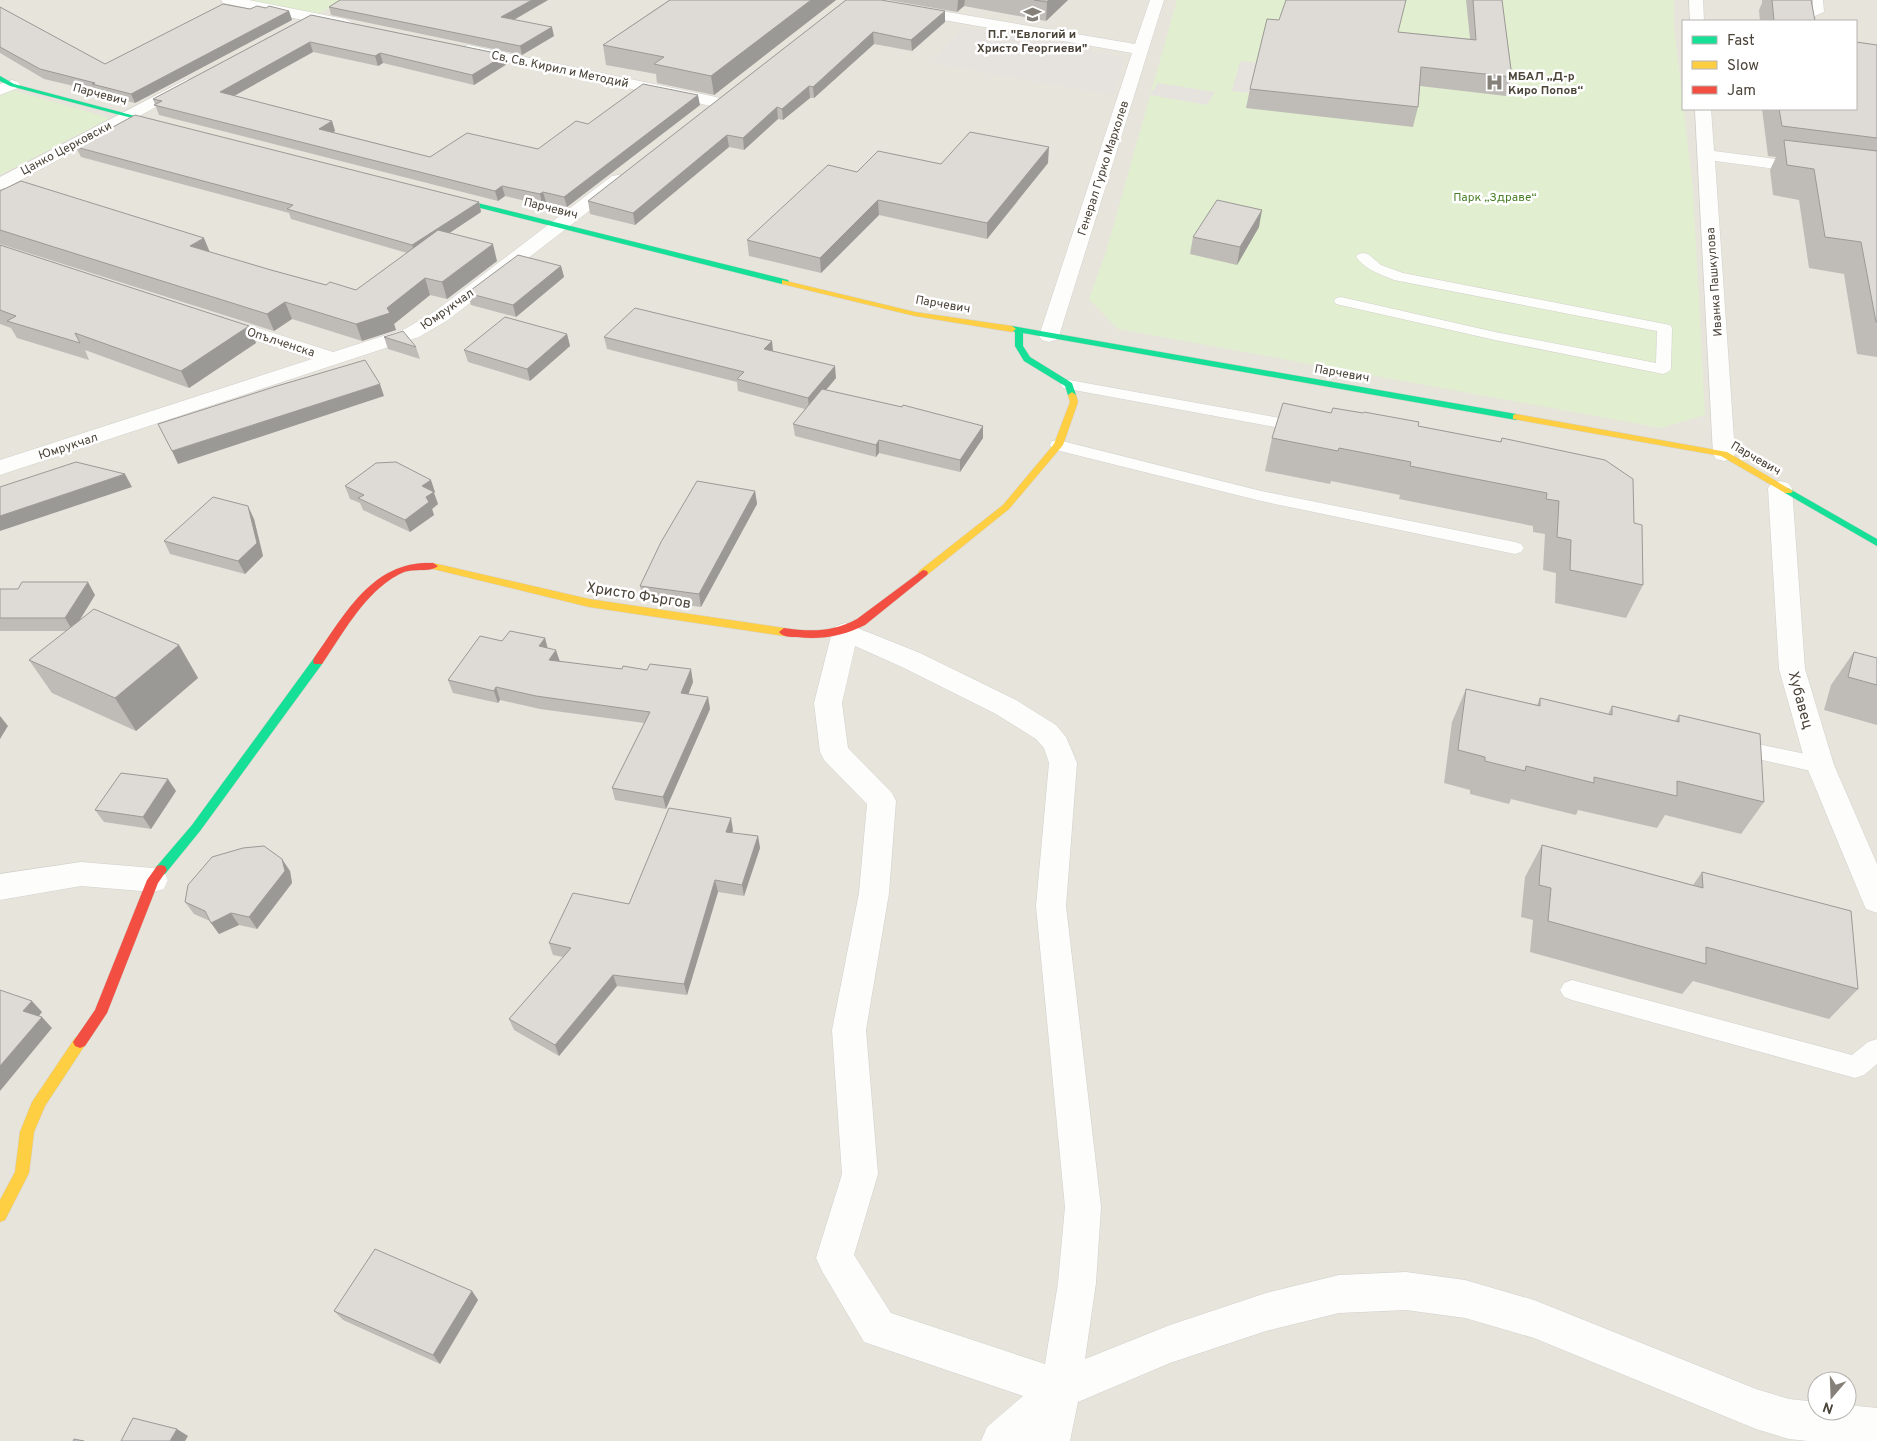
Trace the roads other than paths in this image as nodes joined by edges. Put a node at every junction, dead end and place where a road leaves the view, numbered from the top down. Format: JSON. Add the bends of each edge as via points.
{"nodes":[{"id":1,"x":228,"y":0,"type":"edge"},
{"id":2,"x":848,"y":0,"type":"edge"},
{"id":3,"x":852,"y":0,"type":"edge"},
{"id":4,"x":1157,"y":0,"type":"edge"},
{"id":5,"x":1696,"y":0,"type":"edge"},
{"id":6,"x":1818,"y":0,"type":"edge"},
{"id":7,"x":337,"y":4,"type":"edge"},
{"id":8,"x":832,"y":12,"type":"edge"},
{"id":9,"x":312,"y":17,"type":"junction"},
{"id":10,"x":1697,"y":20,"type":"edge"},
{"id":11,"x":1810,"y":20,"type":"edge"},
{"id":12,"x":295,"y":27,"type":"edge"},
{"id":13,"x":360,"y":27,"type":"edge"},
{"id":14,"x":457,"y":48,"type":"edge"},
{"id":15,"x":1141,"y":50,"type":"junction"},
{"id":16,"x":198,"y":78,"type":"edge"},
{"id":17,"x":4,"y":84,"type":"edge"},
{"id":18,"x":732,"y":90,"type":"edge"},
{"id":19,"x":716,"y":102,"type":"junction"},
{"id":20,"x":1703,"y":110,"type":"edge"},
{"id":21,"x":701,"y":114,"type":"edge"},
{"id":22,"x":128,"y":116,"type":"junction"},
{"id":23,"x":186,"y":130,"type":"edge"},
{"id":24,"x":1706,"y":155,"type":"junction"},
{"id":25,"x":631,"y":170,"type":"edge"},
{"id":26,"x":1877,"y":177,"type":"edge"},
{"id":27,"x":0,"y":184,"type":"edge"},
{"id":28,"x":436,"y":194,"type":"edge"},
{"id":29,"x":561,"y":225,"type":"junction"},
{"id":30,"x":1363,"y":257,"type":"dead end"},
{"id":31,"x":1341,"y":302,"type":"dead end"},
{"id":32,"x":195,"y":314,"type":"edge"},
{"id":33,"x":1019,"y":330,"type":"junction"},
{"id":34,"x":1048,"y":336,"type":"junction"},
{"id":35,"x":334,"y":359,"type":"junction"},
{"id":36,"x":1068,"y":385,"type":"junction"},
{"id":37,"x":1320,"y":430,"type":"edge"},
{"id":38,"x":1058,"y":445,"type":"junction"},
{"id":39,"x":1724,"y":454,"type":"junction"},
{"id":40,"x":0,"y":468,"type":"edge"},
{"id":41,"x":1780,"y":488,"type":"junction"},
{"id":42,"x":1877,"y":543,"type":"edge"},
{"id":43,"x":1515,"y":548,"type":"dead end"},
{"id":44,"x":845,"y":632,"type":"junction"},
{"id":45,"x":1717,"y":743,"type":"edge"},
{"id":46,"x":1820,"y":765,"type":"junction"},
{"id":47,"x":153,"y":880,"type":"junction"},
{"id":48,"x":0,"y":887,"type":"edge"},
{"id":49,"x":1877,"y":900,"type":"edge"},
{"id":50,"x":1572,"y":990,"type":"dead end"},
{"id":51,"x":1877,"y":1050,"type":"edge"},
{"id":52,"x":0,"y":1215,"type":"edge"},
{"id":53,"x":1061,"y":1389,"type":"junction"},
{"id":54,"x":1877,"y":1428,"type":"edge"},
{"id":55,"x":1001,"y":1441,"type":"edge"},
{"id":56,"x":1050,"y":1441,"type":"edge"}],
"edges":[{"from":1,"to":9,"type":"street"},
{"from":2,"to":8,"type":"street"},
{"from":3,"to":15,"type":"street"},
{"from":4,"to":15,"type":"street","name":"Генерал Гурко Мархолев"},
{"from":5,"to":10,"type":"street"},
{"from":6,"to":11,"type":"lane","via":[[1819,12],[1809,14]]},
{"from":7,"to":9,"type":"street"},
{"from":9,"to":12,"type":"street"},
{"from":9,"to":13,"type":"street"},
{"from":14,"to":19,"type":"street","name":"Св. Св. Кирил и Методий"},
{"from":15,"to":34,"type":"street","name":"Генерал Гурко Мархолев"},
{"from":16,"to":22,"type":"street","name":"Цанко Церковски"},
{"from":17,"to":22,"type":"street","name":"Парчевич"},
{"from":18,"to":19,"type":"street"},
{"from":19,"to":21,"type":"street"},
{"from":20,"to":24,"type":"street","name":"Иванка Пашкулова"},
{"from":22,"to":23,"type":"street","name":"Парчевич"},
{"from":22,"to":27,"type":"street","name":"Цанко Церковски"},
{"from":24,"to":26,"type":"street"},
{"from":24,"to":39,"type":"street","name":"Иванка Пашкулова"},
{"from":25,"to":29,"type":"street","name":"Юмрукчал"},
{"from":28,"to":29,"type":"street","name":"Парчевич"},
{"from":29,"to":33,"type":"street","name":"Парчевич","via":[[915,314]]},
{"from":29,"to":35,"type":"street","name":"Юмрукчал","via":[[441,316],[412,333]]},
{"from":30,"to":31,"type":"lane","via":[[1376,268],[1400,277],[1665,328],[1663,369]]},
{"from":32,"to":35,"type":"street","name":"Опълченска"},
{"from":33,"to":34,"type":"street","name":"Парчевич"},
{"from":33,"to":36,"type":"street","via":[[1020,346],[1027,359]]},
{"from":34,"to":39,"type":"street","name":"Парчевич"},
{"from":35,"to":40,"type":"street","name":"Юмрукчал"},
{"from":36,"to":37,"type":"lane"},
{"from":36,"to":38,"type":"street","via":[[1074,402]]},
{"from":38,"to":43,"type":"lane","via":[[1261,496]]},
{"from":38,"to":44,"type":"street","via":[[1006,507]]},
{"from":39,"to":41,"type":"street","name":"Парчевич"},
{"from":41,"to":42,"type":"street","name":"Парчевич"},
{"from":41,"to":46,"type":"street","name":"Хубавец","via":[[1792,669]]},
{"from":44,"to":47,"type":"street","name":"Христо Фъргов","via":[[814,636],[589,603],[432,566],[409,566],[390,574],[370,592],[196,828]]},
{"from":44,"to":53,"type":"street","via":[[1006,707],[1046,732],[1056,744],[1062,763],[1051,906],[1083,1207],[1078,1283]]},
{"from":44,"to":53,"type":"street","via":[[828,703],[834,752],[882,802],[874,893],[849,1030],[860,1174],[835,1258],[878,1328]]},
{"from":45,"to":46,"type":"lane"},
{"from":46,"to":49,"type":"street","name":"Хубавец"},
{"from":47,"to":48,"type":"street","via":[[81,874]]},
{"from":47,"to":52,"type":"street","name":"Христо Фъргов","via":[[100,1013],[39,1102],[27,1132],[22,1173]]},
{"from":50,"to":51,"type":"lane","via":[[1855,1067]]},
{"from":53,"to":54,"type":"street","via":[[1170,1344],[1266,1312],[1339,1294],[1406,1291],[1465,1299],[1534,1319],[1756,1409],[1789,1419]]},
{"from":53,"to":55,"type":"street"},
{"from":53,"to":56,"type":"street"}]}
